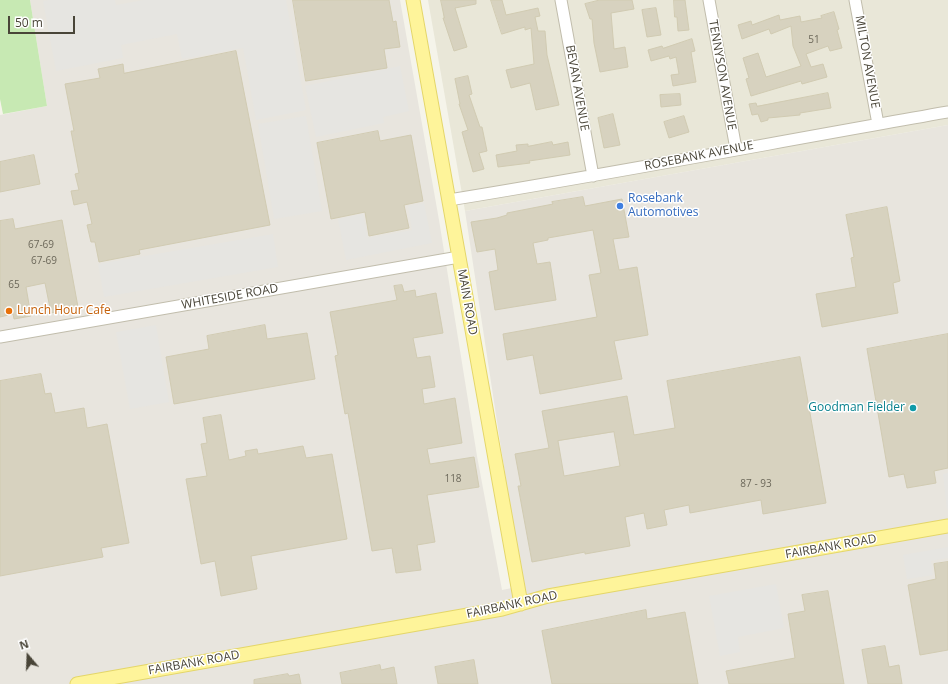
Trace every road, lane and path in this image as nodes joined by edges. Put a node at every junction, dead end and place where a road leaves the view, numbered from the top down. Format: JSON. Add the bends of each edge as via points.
{"nodes":[{"id":1,"x":413,"y":0,"type":"edge"},
{"id":2,"x":561,"y":0,"type":"edge"},
{"id":3,"x":709,"y":0,"type":"edge"},
{"id":4,"x":855,"y":0,"type":"edge"},
{"id":5,"x":948,"y":112,"type":"edge"},
{"id":6,"x":878,"y":124,"type":"junction"},
{"id":7,"x":736,"y":149,"type":"junction"},
{"id":8,"x":593,"y":176,"type":"junction"},
{"id":9,"x":449,"y":200,"type":"junction"},
{"id":10,"x":459,"y":257,"type":"junction"},
{"id":11,"x":0,"y":337,"type":"edge"},
{"id":12,"x":948,"y":526,"type":"edge"},
{"id":13,"x":521,"y":604,"type":"junction"},
{"id":14,"x":77,"y":684,"type":"edge"}],
"edges":[{"from":1,"to":9,"type":"main road","name":"MAIN ROAD"},
{"from":2,"to":8,"type":"street","name":"BEVAN AVENUE"},
{"from":3,"to":7,"type":"street","name":"TENNYSON AVENUE"},
{"from":4,"to":6,"type":"street","name":"MILTON AVENUE"},
{"from":5,"to":6,"type":"street","name":"ROSEBANK AVENUE"},
{"from":6,"to":7,"type":"street","name":"ROSEBANK AVENUE"},
{"from":7,"to":8,"type":"street","name":"ROSEBANK AVENUE"},
{"from":8,"to":9,"type":"street","name":"ROSEBANK AVENUE"},
{"from":9,"to":10,"type":"main road","name":"MAIN ROAD"},
{"from":10,"to":11,"type":"street","name":"WHITESIDE ROAD"},
{"from":10,"to":13,"type":"main road","name":"MAIN ROAD"},
{"from":12,"to":13,"type":"main road","name":"FAIRBANK ROAD","via":[[548,596]]},
{"from":13,"to":14,"type":"main road","name":"FAIRBANK ROAD"}]}
